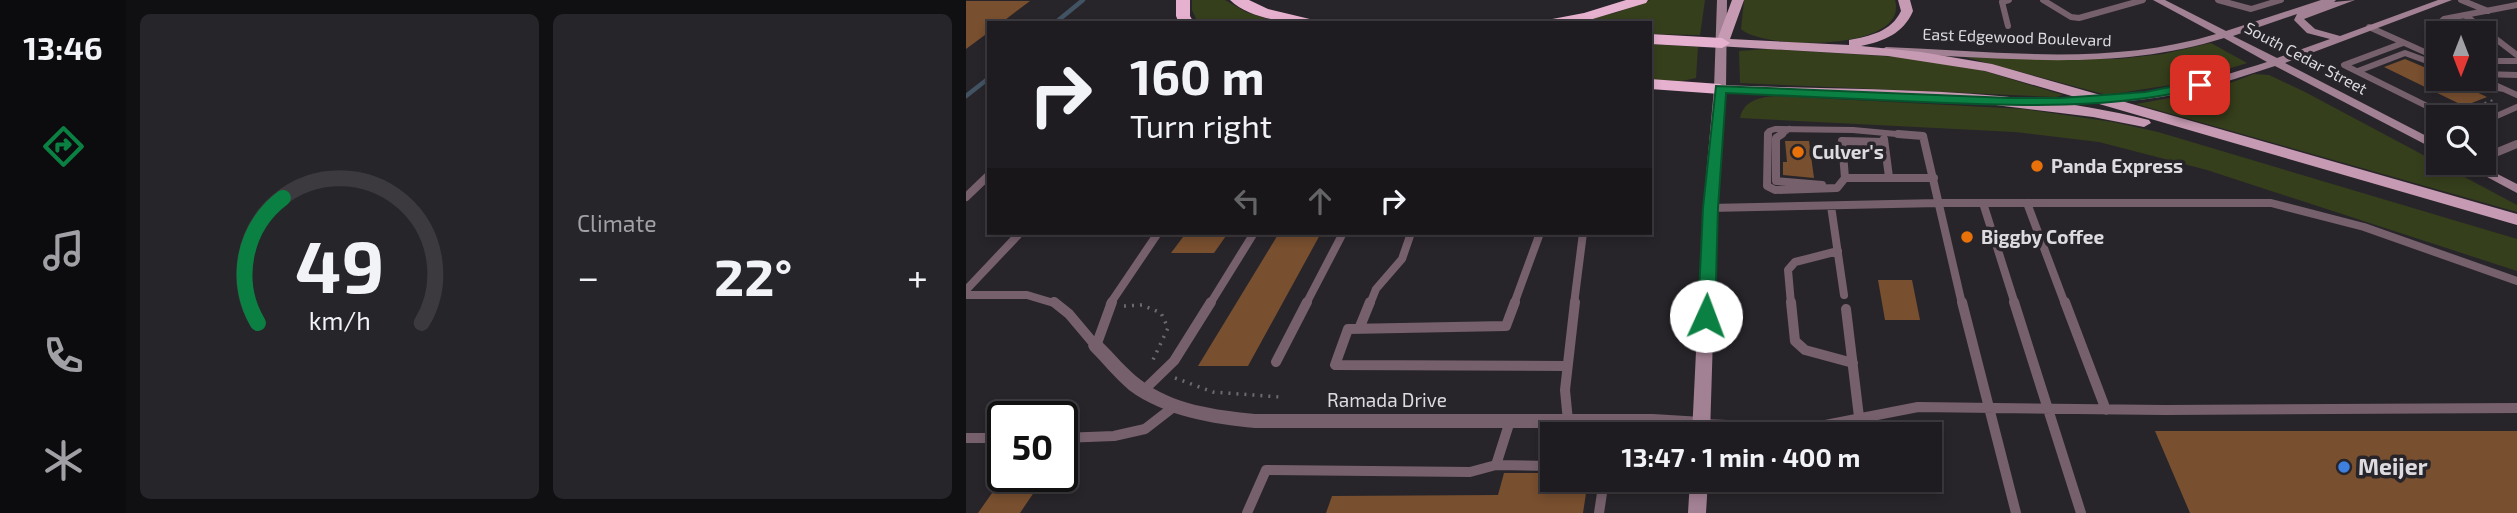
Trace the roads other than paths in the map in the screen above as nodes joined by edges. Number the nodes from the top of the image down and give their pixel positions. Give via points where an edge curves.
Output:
1 (1183, 0) edge
2 (1237, 0) edge
3 (1642, 0) edge
4 (1722, 0) edge
5 (1738, 0) edge
6 (1904, 0) edge
7 (2043, 0) edge
8 (2143, 0) edge
9 (2158, 0) edge
10 (2218, 0) edge
11 (2281, 0) edge
12 (2307, 0) edge
13 (2331, 0) edge
14 (2350, 0) edge
15 (2447, 0) edge
16 (2461, 0) edge
17 (2003, 1) edge
18 (2318, 4) junction
19 (2430, 4) edge
20 (2517, 5) edge
21 (2488, 11) junction
22 (2466, 16) junction
23 (1186, 21) edge
24 (1301, 21) edge
25 (1562, 21) edge
26 (2442, 21) edge
27 (2008, 26) dead end
28 (2370, 27) junction
29 (2222, 34) junction
30 (2339, 38) junction
31 (1652, 39) edge
32 (1722, 43) junction
33 (2403, 43) junction
34 (1824, 48) junction
35 (1861, 49) junction
36 (2426, 53) edge
37 (2517, 55) edge
38 (2426, 61) edge
39 (2496, 61) edge
40 (2517, 61) edge
41 (2274, 62) junction
42 (2358, 71) junction
43 (2517, 75) edge
44 (2496, 76) edge
45 (1652, 84) edge
46 (2496, 84) edge
47 (2496, 88) edge
48 (1720, 89) junction
49 (2504, 89) junction
50 (2514, 93) edge
51 (2106, 101) junction
52 (2009, 102) junction
53 (2426, 105) edge
54 (2517, 107) edge
55 (2496, 116) edge
56 (1883, 133) junction
57 (2426, 141) edge
58 (1884, 142) junction
59 (2517, 144) edge
60 (2496, 153) edge
61 (2492, 175) edge
62 (987, 177) edge
63 (1889, 177) junction
64 (1845, 178) junction
65 (1934, 178) junction
66 (2517, 189) edge
67 (966, 197) edge
68 (1938, 203) junction
69 (1983, 203) junction
70 (2027, 203) junction
71 (1831, 206) junction
72 (1710, 208) junction
73 (2517, 219) edge
74 (2517, 232) edge
75 (1018, 235) edge
76 (1157, 235) edge
77 (1253, 235) edge
78 (1342, 235) edge
79 (1410, 235) edge
80 (1539, 235) edge
81 (1584, 235) edge
82 (1838, 251) junction
83 (2517, 281) edge
84 (966, 290) edge
85 (966, 295) edge
86 (1844, 295) dead end
87 (1846, 310) dead end
88 (1359, 329) junction
89 (1096, 346) junction
90 (1276, 362) dead end
91 (1853, 363) junction
92 (1567, 366) junction
93 (1143, 391) junction
94 (1176, 405) junction
95 (1987, 408) junction
96 (2517, 408) edge
97 (2048, 410) junction
98 (2106, 410) junction
99 (1859, 417) junction
100 (1510, 421) junction
101 (1568, 421) junction
102 (1585, 422) edge
103 (1702, 422) edge
104 (1837, 422) edge
105 (1078, 437) edge
106 (966, 438) edge
107 (987, 438) edge
108 (1496, 465) junction
109 (1540, 466) edge
110 (1602, 492) edge
111 (1698, 492) edge
112 (1247, 513) edge
113 (1599, 513) edge
114 (1697, 513) edge
115 (2017, 513) edge
116 (2081, 513) edge

1 - 23 highway
2 - 24 highway
3 - 25 highway
4 - 32 main road
5 - 32 main road
6 - 34 main road via 1905,17 1889,32
7 - 8 lane via 2079,18
9 - 29 main road, South Cedar Street
10 - 11 lane via 2251,9
12 - 18 lane
13 - 18 main road, East Edgewood Boulevard
14 - 30 main road via 2299,20 2311,31
15 - 19 main road
16 - 21 lane
17 - 27 lane
18 - 29 main road, East Edgewood Boulevard
19 - 28 main road
20 - 21 lane
21 - 22 lane
22 - 26 lane
22 - 37 lane
28 - 30 main road
28 - 33 lane
29 - 35 main road, East Edgewood Boulevard via 2168,50 2105,57
29 - 41 main road, South Cedar Street
30 - 41 main road
31 - 32 highway
32 - 34 main road
32 - 48 main road
33 - 36 lane
33 - 42 lane via 2344,65
34 - 35 main road
35 - 51 main road via 1976,65
38 - 42 lane via 2405,53
39 - 40 lane
41 - 51 main road via 2181,89
41 - 57 main road, South Cedar Street
42 - 53 lane
43 - 44 lane
45 - 48 highway
46 - 49 lane
47 - 49 lane
48 - 52 main road
48 - 72 main road
49 - 50 lane
51 - 52 main road
51 - 73 main road
52 - 74 main road via 2164,128
54 - 55 lane
56 - 58 lane
56 - 64 lane via 1791,128 1776,138 1776,181 1822,184 1831,189 1842,185
56 - 65 lane via 1923,136
58 - 63 lane
58 - 64 lane via 1842,141
59 - 60 lane
61 - 66 main road
62 - 67 lane
63 - 64 lane
63 - 65 lane
65 - 68 lane
68 - 69 lane
68 - 71 lane
68 - 95 lane
69 - 70 lane
69 - 97 lane
70 - 83 lane via 2270,203 2360,225
70 - 98 lane
71 - 72 lane
71 - 82 lane
72 - 103 main road
75 - 84 lane
76 - 89 lane via 1109,306
77 - 93 lane via 1174,361
78 - 90 lane
79 - 88 lane via 1402,259 1376,289
80 - 88 lane via 1506,326
81 - 92 lane
82 - 86 lane
82 - 91 lane via 1795,262 1788,270 1795,341 1805,351
85 - 89 lane via 1051,300
87 - 91 lane
88 - 92 lane via 1348,329 1335,365
89 - 93 street, Ramada Drive
91 - 99 lane
92 - 101 lane
93 - 94 street, Ramada Drive
94 - 100 street, Ramada Drive via 1219,418 1255,421
94 - 105 lane via 1145,429
95 - 97 lane
95 - 99 lane via 1918,407
95 - 115 lane
96 - 98 lane
97 - 98 lane
97 - 116 lane
99 - 104 lane
100 - 101 street, Ramada Drive
100 - 108 lane
101 - 102 street, Ramada Drive
106 - 107 lane
108 - 109 lane
108 - 112 lane via 1470,472 1266,470
110 - 113 lane
111 - 114 main road

